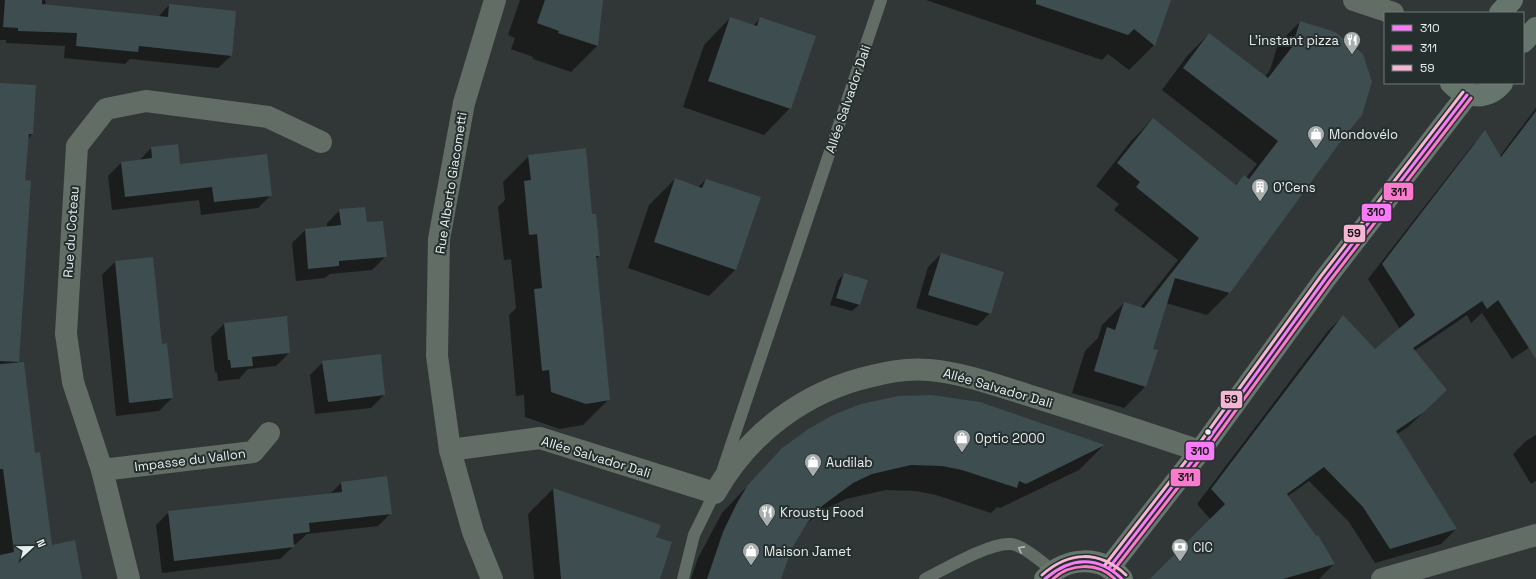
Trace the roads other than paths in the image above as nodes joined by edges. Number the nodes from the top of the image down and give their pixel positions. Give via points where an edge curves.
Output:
1 (496, 0) edge
2 (881, 0) edge
3 (1354, 0) edge
4 (1512, 0) edge
5 (1390, 12) edge
6 (1501, 12) edge
7 (1536, 28) edge
8 (1524, 41) edge
9 (1501, 84) edge
10 (1459, 89) edge
11 (321, 142) dead end
12 (269, 434) dead end
13 (450, 450) junction
14 (1200, 451) junction
15 (102, 470) junction
16 (715, 493) junction
17 (1536, 536) edge
18 (1115, 573) edge
19 (1049, 575) edge
20 (129, 579) edge
21 (492, 579) edge
22 (683, 579) edge
23 (925, 579) edge
24 (1382, 579) edge

1 - 13 street, Rue Alberto Giacometti via 464,103 439,239 436,356
2 - 16 lane, Allée Salvador Dali
3 - 5 street
4 - 6 main road
7 - 8 main road
9 - 10 main road via 1486,94 1474,96
10 - 14 main road
11 - 15 street, Rue du Coteau via 268,117 146,102 106,109 76,146 66,334 73,382
12 - 15 street, Impasse du Vallon via 253,452
13 - 16 street, Allée Salvador Dali via 540,438
13 - 21 street, Rue Alberto Giacometti via 473,532
14 - 16 street, Allée Salvador Dali via 963,376 929,370 886,372 843,384 801,403 776,420 755,441
14 - 18 main road
15 - 20 street, Rue du Coteau
16 - 22 lane, Allée Salvador Dali via 694,535
17 - 24 street
18 - 19 main road via 1090,561 1071,562
19 -> 23 lane via 1034,556 1012,544 977,553

